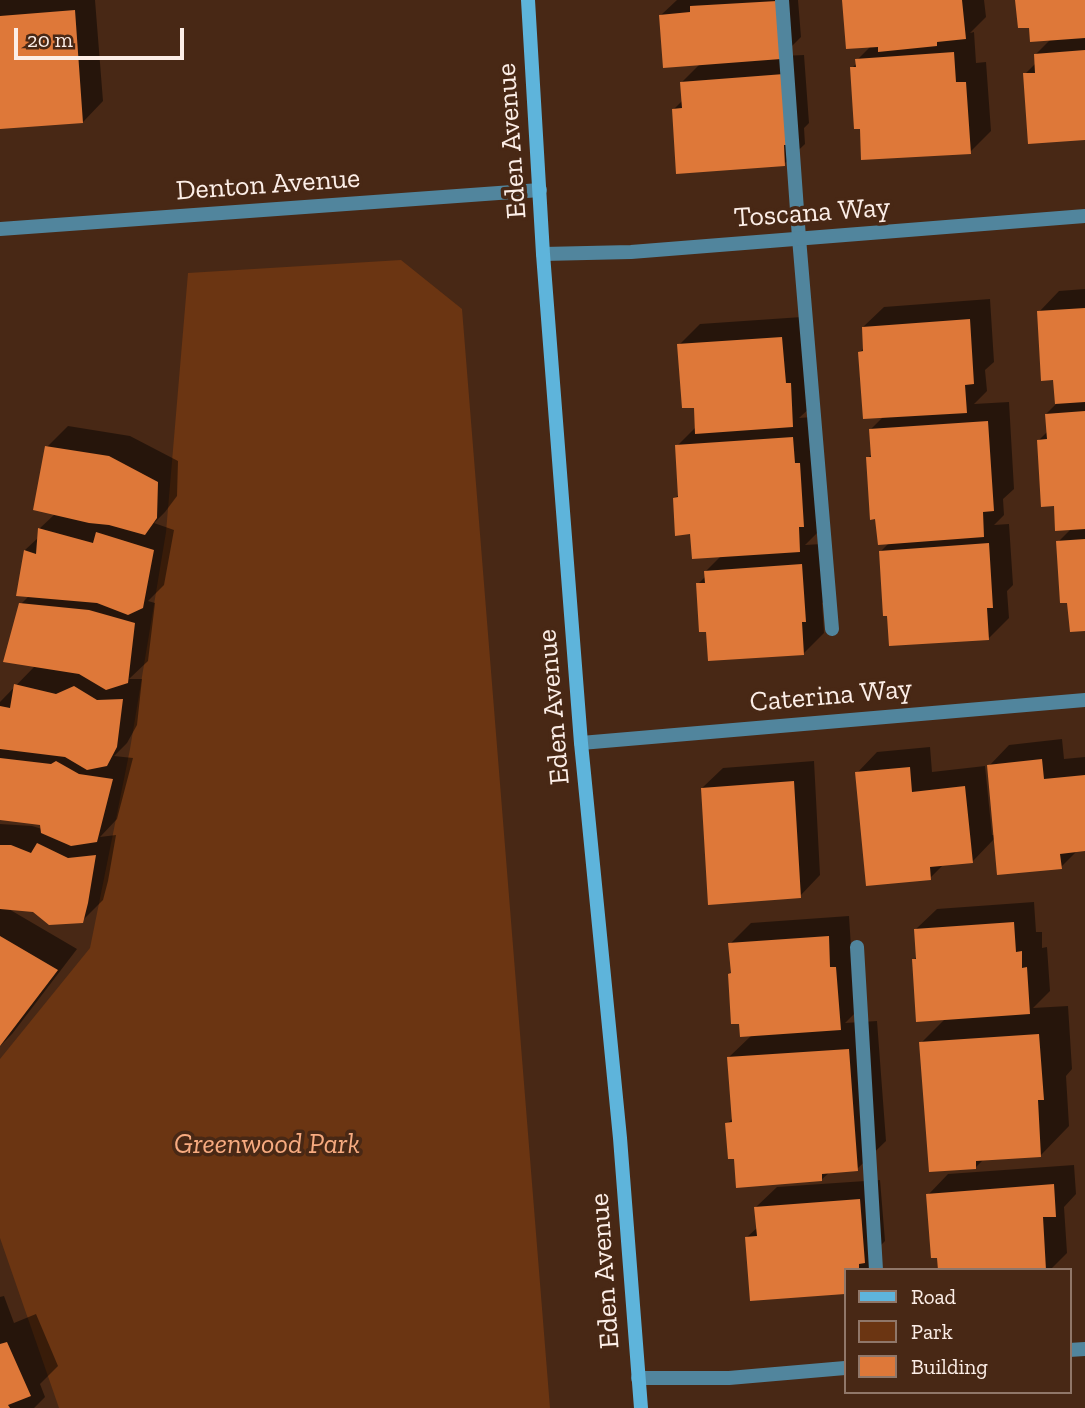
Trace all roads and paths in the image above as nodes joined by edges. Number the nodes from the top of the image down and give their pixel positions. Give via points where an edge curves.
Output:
1 (528, 0) edge
2 (782, 0) edge
3 (540, 190) junction
4 (1085, 216) edge
5 (0, 229) edge
6 (799, 238) junction
7 (543, 254) junction
8 (832, 629) dead end
9 (1085, 700) edge
10 (581, 743) junction
11 (856, 947) dead end
12 (876, 1268) edge
13 (844, 1368) edge
14 (638, 1378) junction
15 (641, 1408) edge

1 - 3 street, Eden Avenue
2 - 6 street
3 - 5 street, Denton Avenue
3 - 7 street, Eden Avenue
4 - 6 street, Toscana Way
6 - 7 street, Toscana Way
6 - 8 street
7 - 10 street, Eden Avenue
9 - 10 street, Caterina Way
10 - 14 street, Eden Avenue
11 - 12 street
13 - 14 street via 729,1378
14 - 15 street, Eden Avenue

